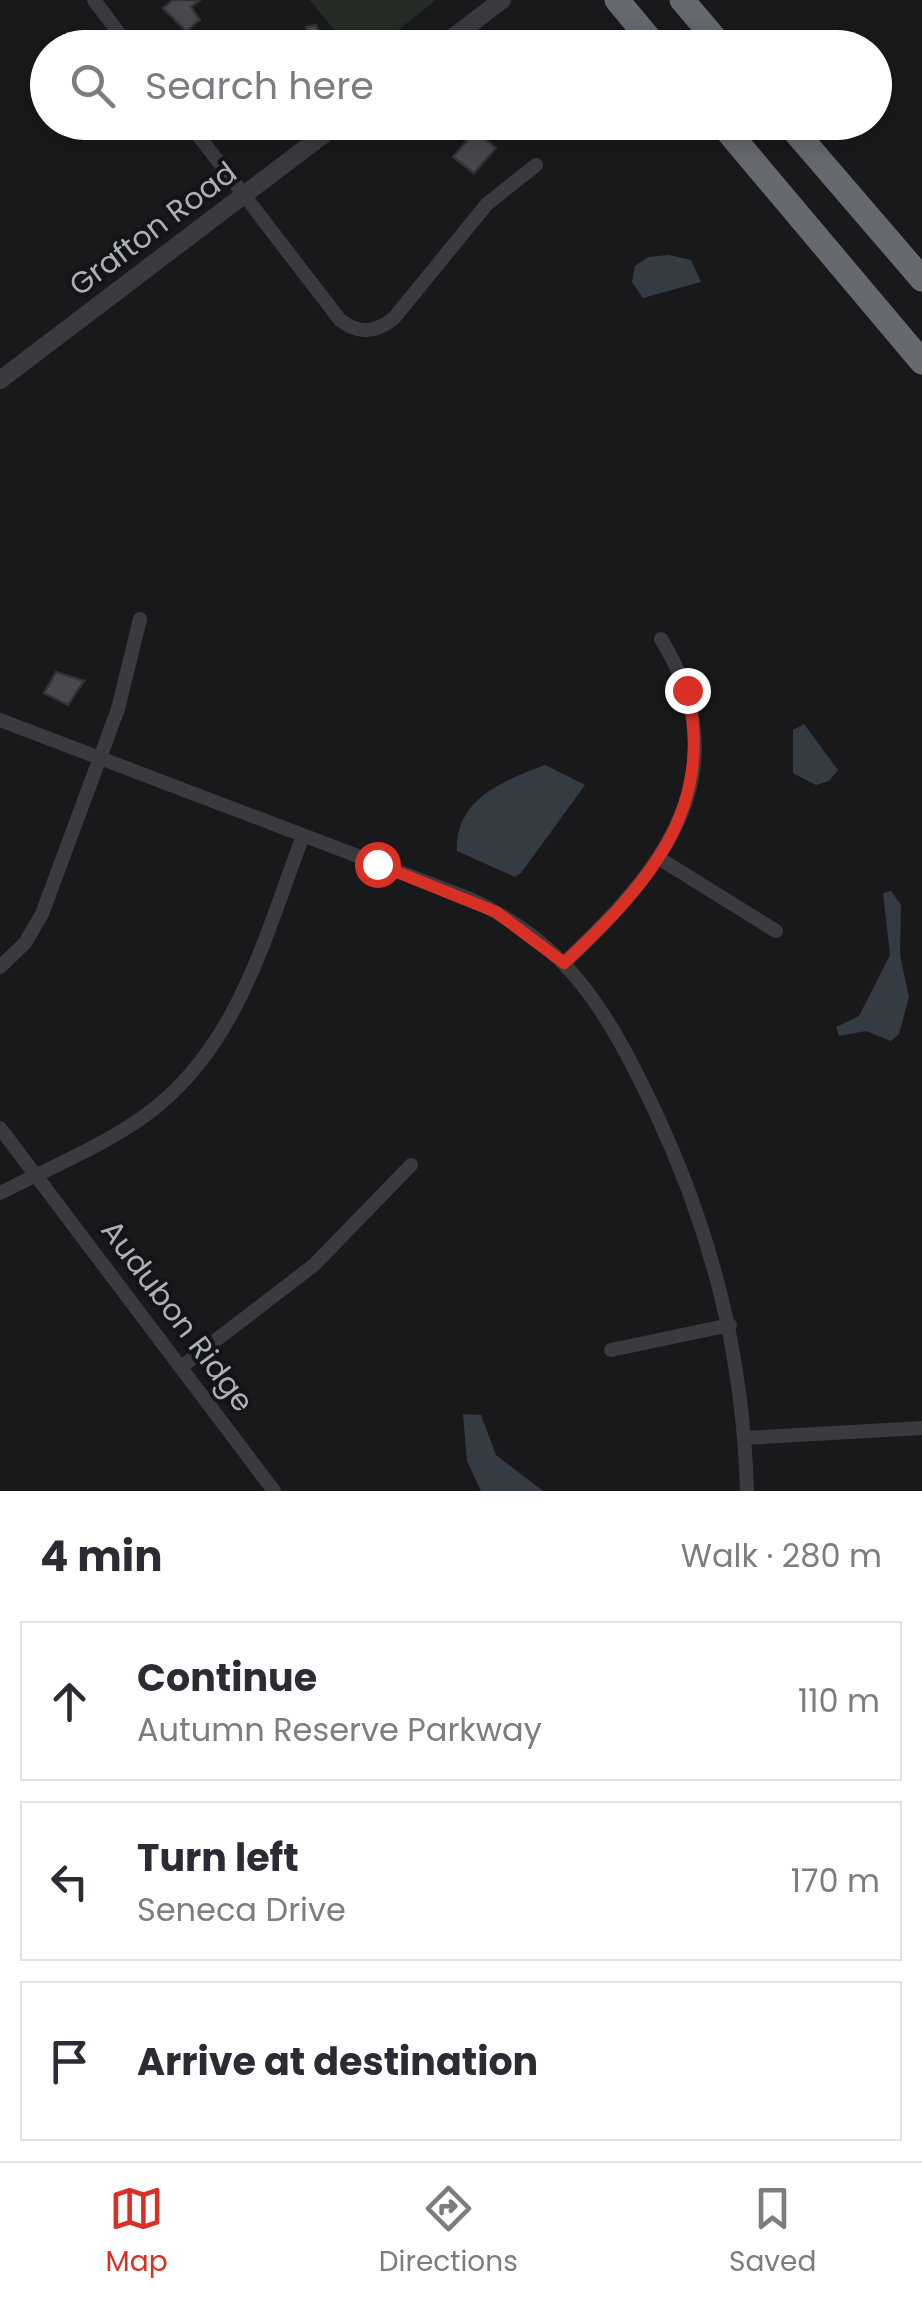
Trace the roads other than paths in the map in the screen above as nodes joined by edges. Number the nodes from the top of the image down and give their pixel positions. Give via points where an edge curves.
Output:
1 (94, 0) edge
2 (502, 0) edge
3 (617, 0) edge
4 (682, 0) edge
5 (116, 30) edge
6 (463, 30) edge
7 (642, 30) edge
8 (708, 30) edge
9 (202, 140) edge
10 (317, 140) edge
11 (735, 140) edge
12 (802, 140) edge
13 (536, 165) dead end
14 (244, 196) junction
15 (922, 279) edge
16 (922, 362) edge
17 (2, 373) edge
18 (140, 619) dead end
19 (660, 640) dead end
20 (0, 720) edge
21 (100, 760) junction
22 (303, 836) junction
23 (660, 859) junction
24 (776, 932) dead end
25 (564, 963) junction
26 (0, 967) edge
27 (0, 1128) edge
28 (411, 1164) dead end
29 (36, 1175) junction
30 (0, 1192) edge
31 (730, 1326) junction
32 (612, 1350) dead end
33 (180, 1367) junction
34 (922, 1428) edge
35 (745, 1438) junction
36 (274, 1491) edge
37 (747, 1491) edge

1 - 5 street
2 - 6 street
3 - 7 highway
4 - 8 highway
9 - 14 street
10 - 14 street, Grafton Road
11 - 16 highway
12 - 15 highway
13 - 14 street via 486,204 394,318 372,331 340,320
14 - 17 street, Grafton Road
18 - 21 street
19 - 23 street via 685,680 694,747 688,792
20 - 21 street
21 - 22 street
21 - 26 street via 38,924
22 - 25 street via 484,905
22 - 29 street via 236,1009 206,1057 141,1118
23 - 24 street
23 - 25 street via 630,900
25 - 31 street via 610,1018 669,1141 702,1222
27 - 29 street, Audubon Ridge
28 - 33 street via 314,1265
29 - 30 street
29 - 33 street, Audubon Ridge
31 - 32 street
31 - 35 street
33 - 36 street, Audubon Ridge
34 - 35 street
35 - 37 street

